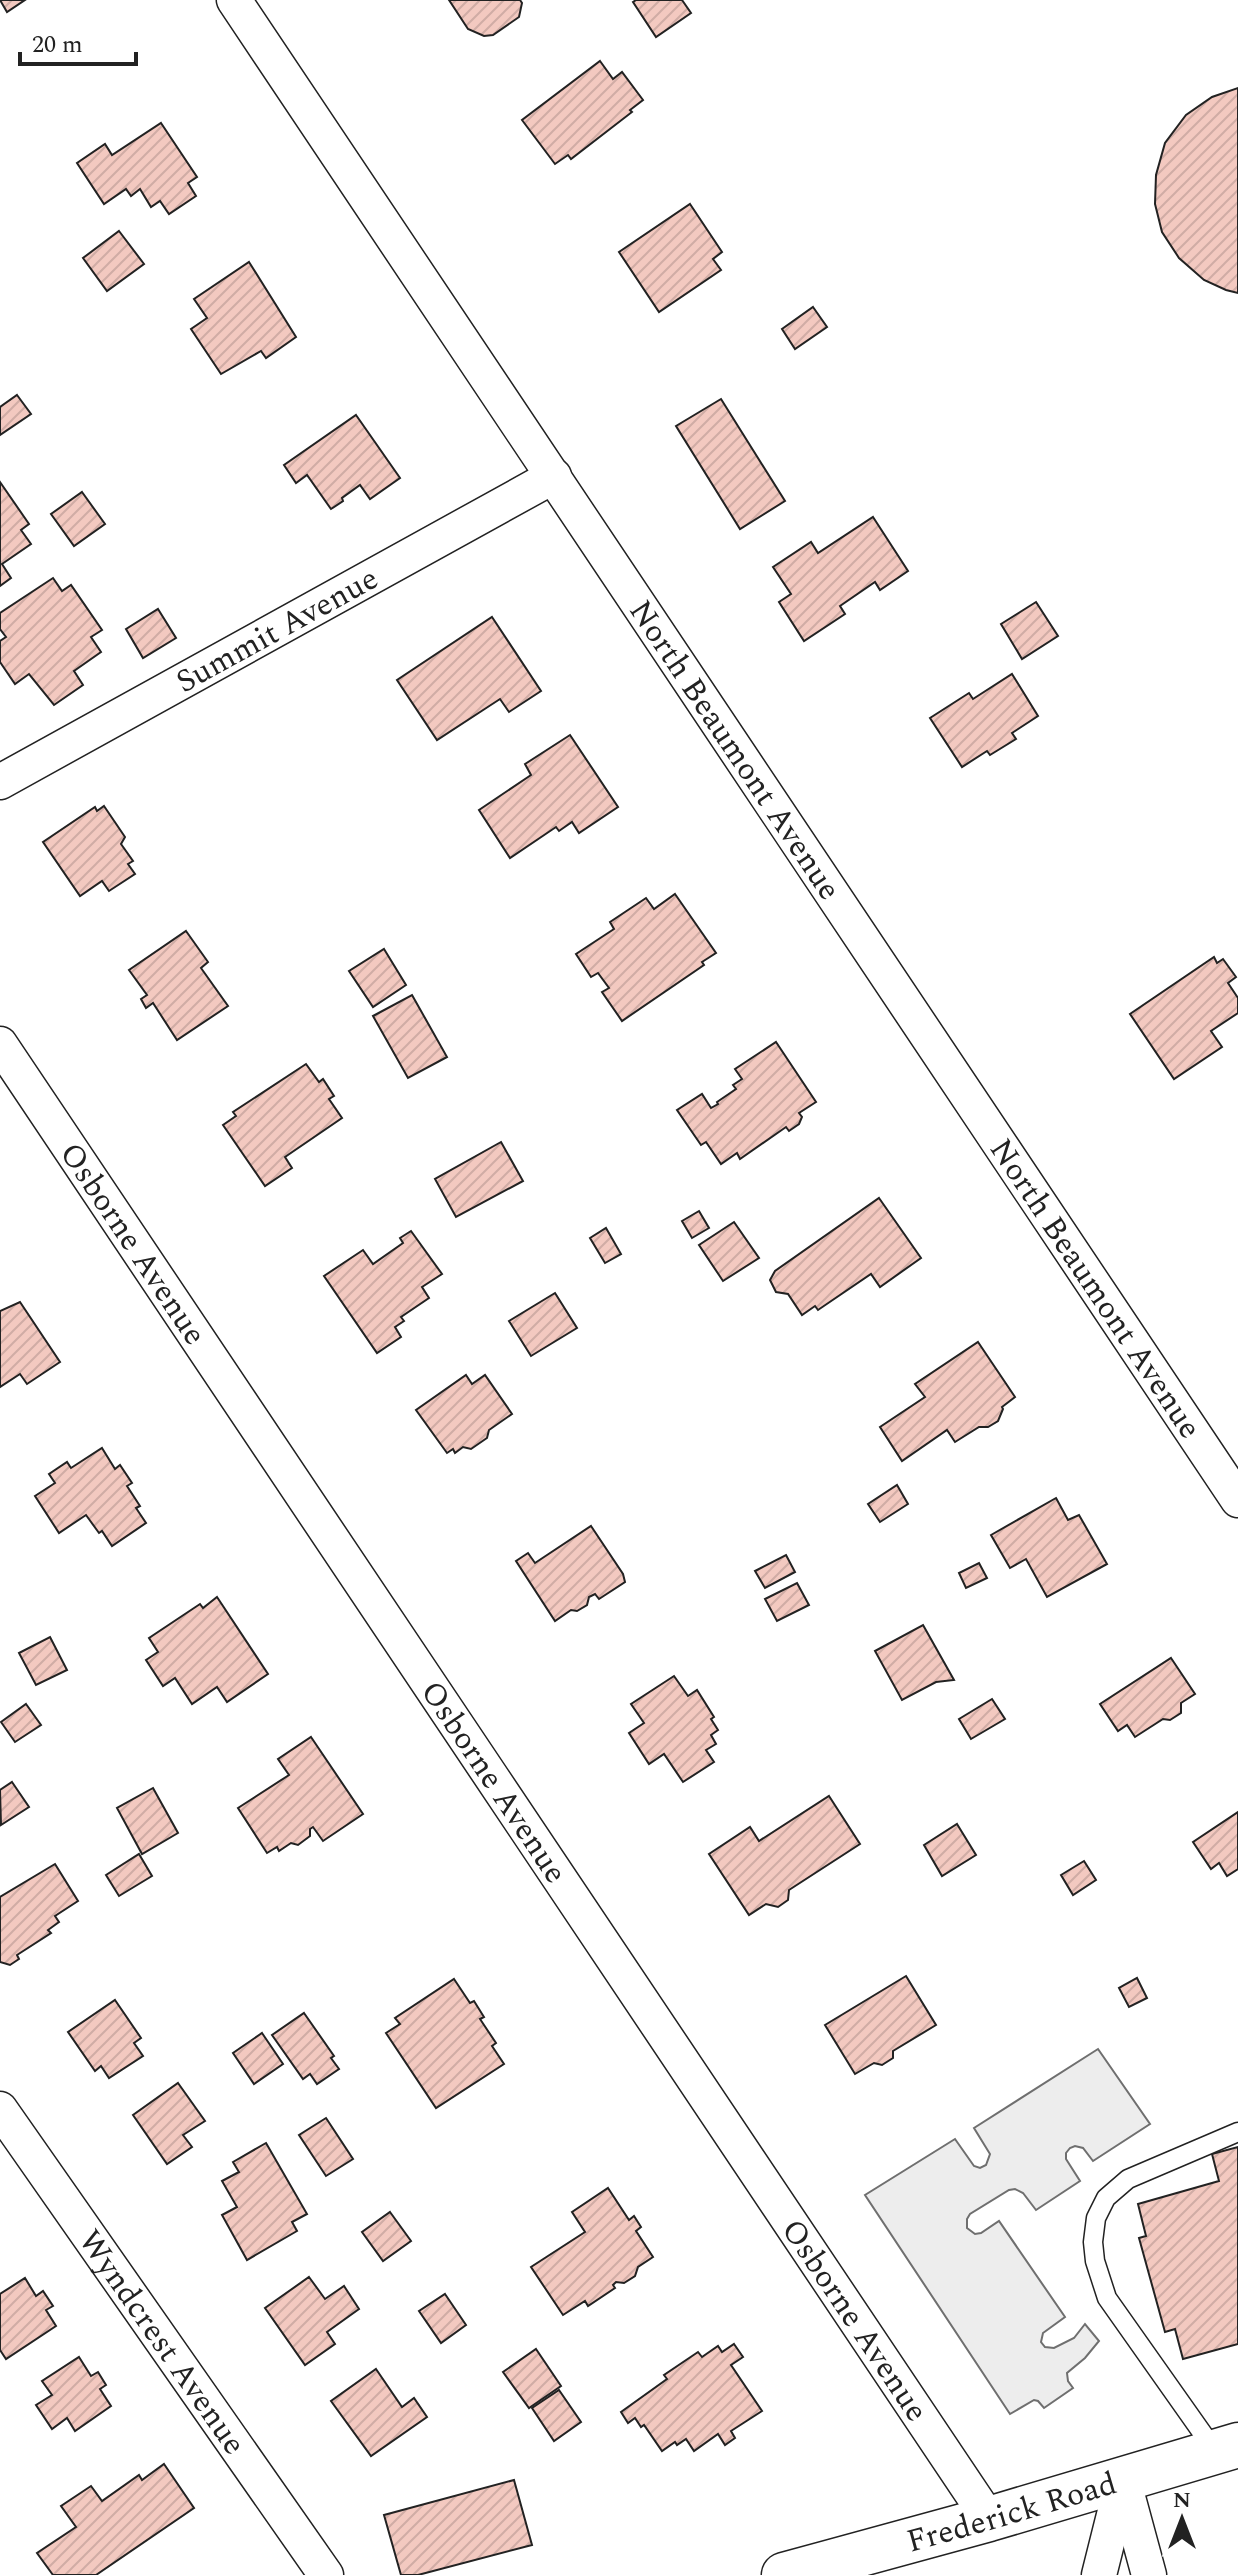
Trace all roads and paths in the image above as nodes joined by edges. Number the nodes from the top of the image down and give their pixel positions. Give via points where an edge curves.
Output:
1 (234, 0) edge
2 (554, 476) junction
3 (1, 781) edge
4 (0, 1044) edge
5 (1238, 1500) edge
6 (0, 2109) edge
7 (1238, 2132) edge
8 (1227, 2448) edge
9 (1123, 2479) junction
10 (989, 2519) junction
11 (326, 2575) edge
12 (784, 2575) edge
13 (1099, 2575) edge
14 (1149, 2575) edge

1 - 2 street, North Beaumont Avenue
2 - 3 street, Summit Avenue
2 - 5 street, North Beaumont Avenue
4 - 10 street, Osborne Avenue
6 - 11 street, Wyndcrest Avenue
7 - 8 lane via 1128,2179 1106,2198 1093,2242 1107,2298
8 - 9 main road, Frederick Road
9 - 10 main road, Frederick Road
9 - 13 street
9 - 14 street
10 - 12 main road, Frederick Road

